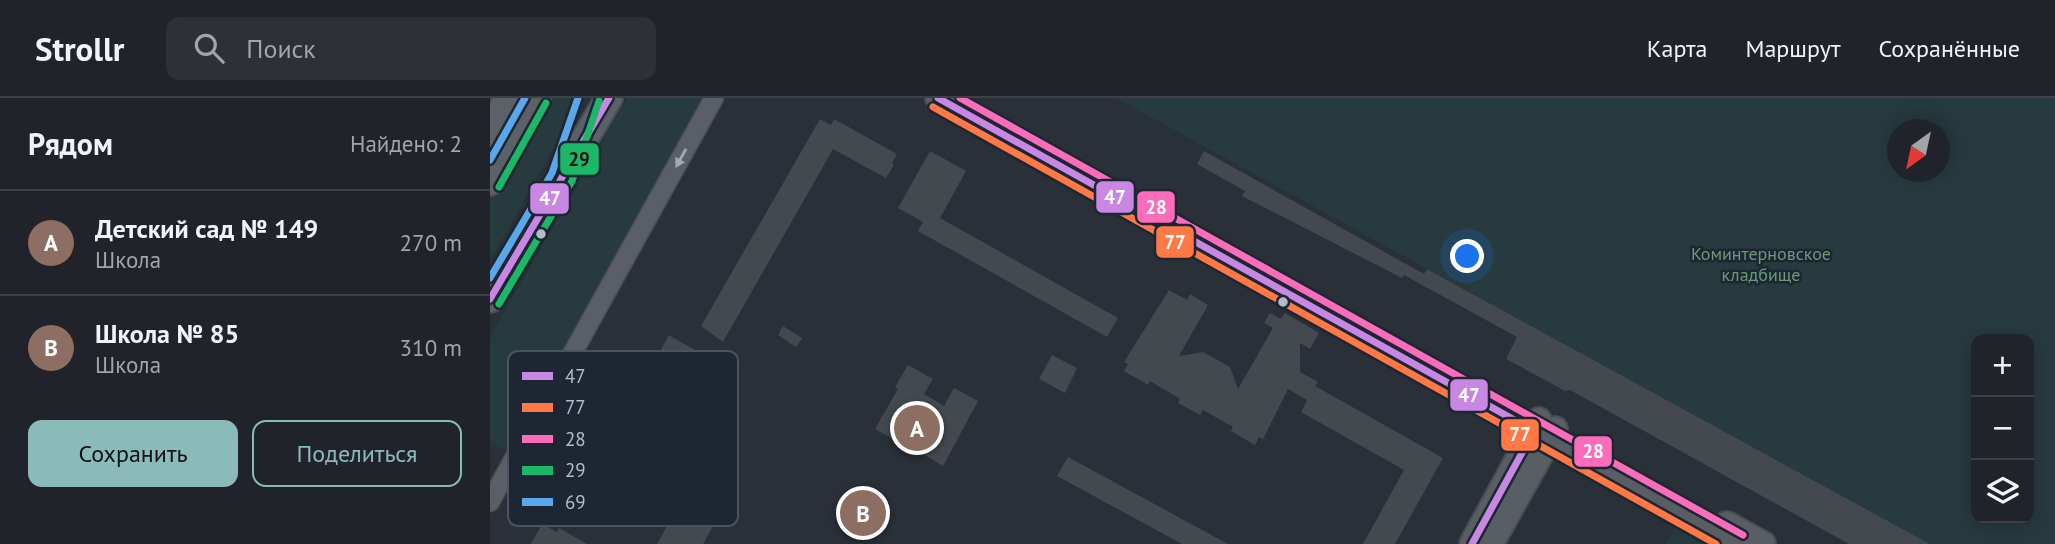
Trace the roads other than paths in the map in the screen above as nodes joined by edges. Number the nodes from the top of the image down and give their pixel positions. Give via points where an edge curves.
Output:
1 (507, 98) edge
2 (537, 98) edge
3 (589, 98) edge
4 (609, 98) edge
5 (713, 98) edge
6 (938, 98) edge
7 (967, 98) edge
8 (490, 134) edge
9 (562, 177) junction
10 (490, 182) edge
11 (490, 299) edge
12 (574, 351) edge
13 (1544, 430) junction
14 (508, 470) edge
15 (490, 502) edge
16 (1472, 544) edge
17 (1491, 544) edge
18 (1738, 544) edge
19 (1763, 544) edge

1 - 8 main road
2 - 10 main road
3 - 9 main road
4 - 9 main road
5 -> 12 street
6 - 13 main road
7 - 13 main road
9 - 11 main road
13 - 16 main road
13 - 17 main road
13 - 18 main road
13 - 19 main road
14 -> 15 street

